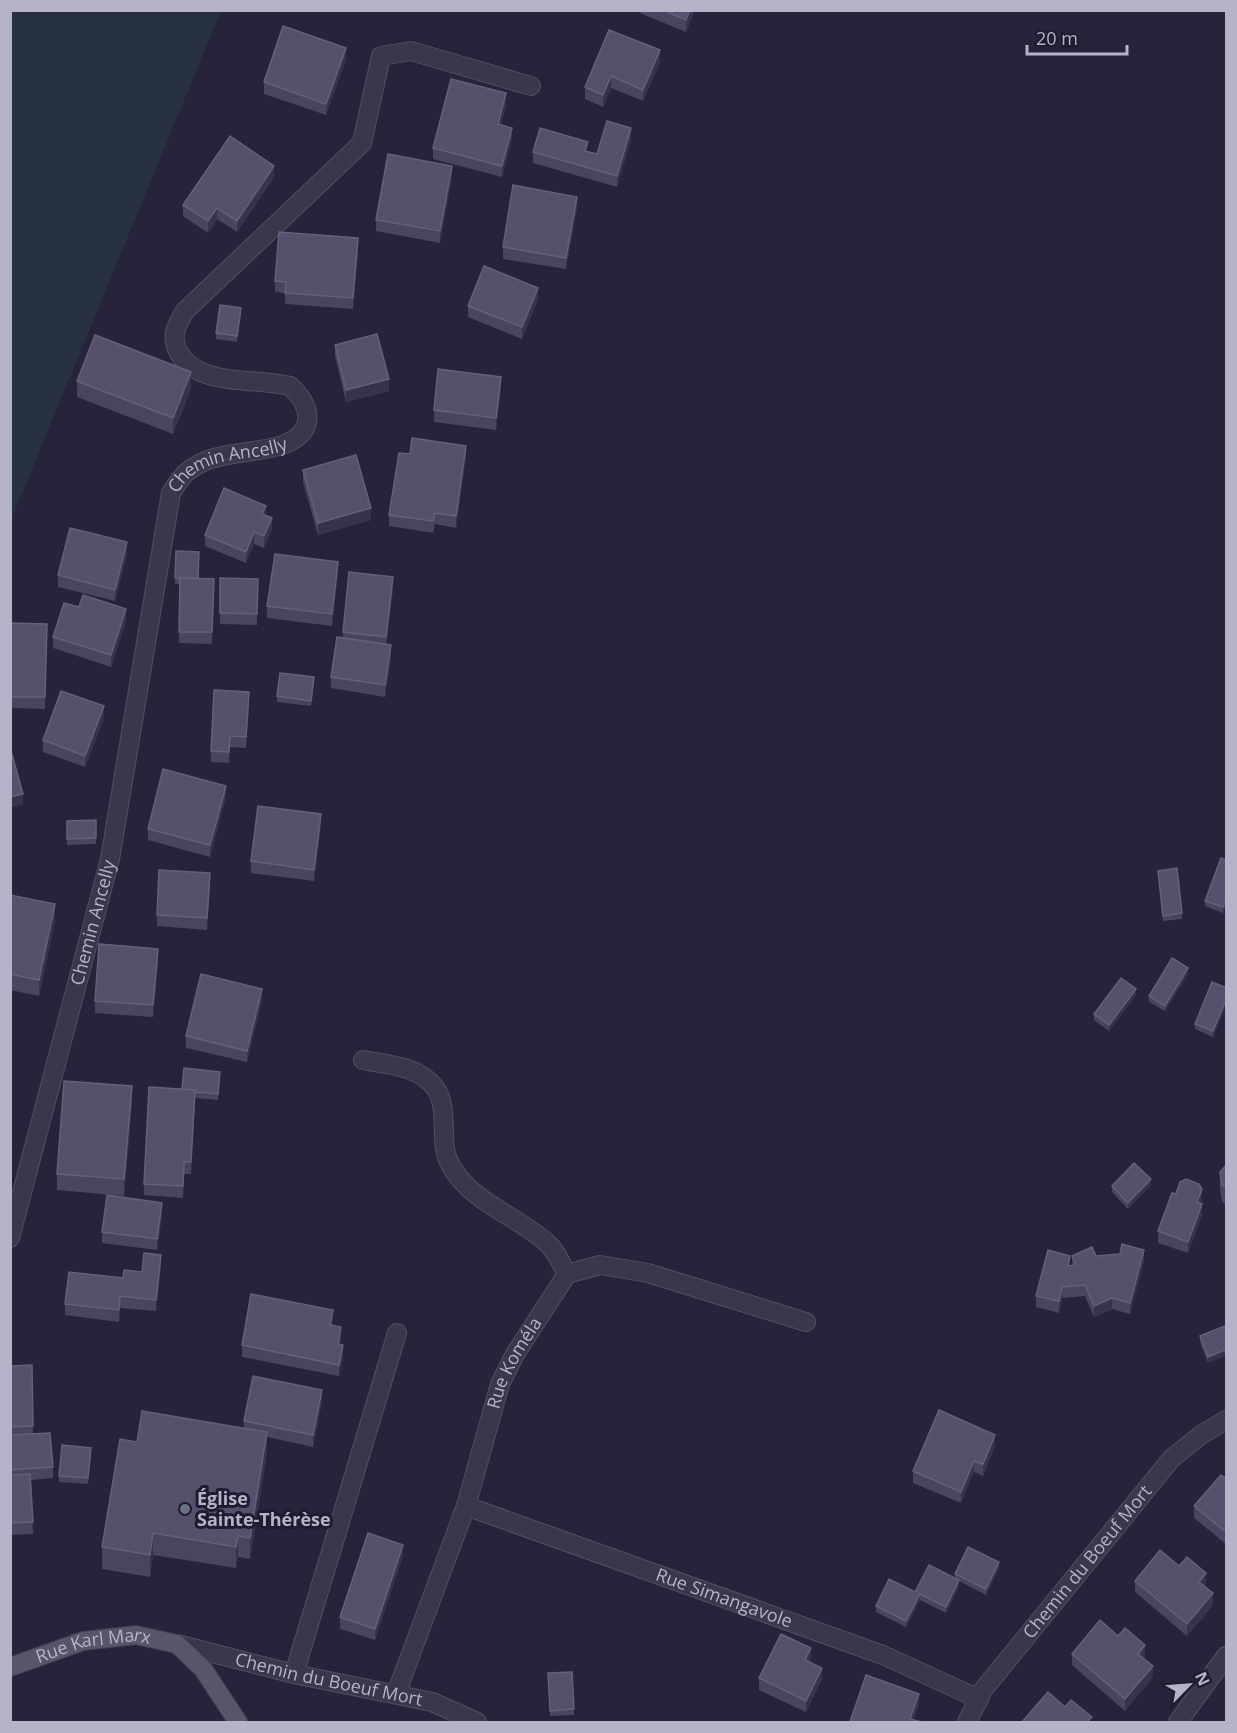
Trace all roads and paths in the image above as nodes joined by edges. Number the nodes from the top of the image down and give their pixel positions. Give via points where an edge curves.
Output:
1 (531, 86) dead end
2 (363, 1060) dead end
3 (10, 1238) edge
4 (567, 1274) junction
5 (806, 1322) dead end
6 (397, 1334) dead end
7 (1227, 1420) edge
8 (466, 1506) junction
9 (177, 1644) junction
10 (1227, 1656) edge
11 (10, 1666) edge
12 (294, 1674) junction
13 (396, 1694) junction
14 (979, 1699) junction
15 (238, 1722) edge
16 (477, 1722) edge
17 (967, 1722) edge
18 (1178, 1722) edge

1 - 3 street, Chemin Ancelly via 411,51 381,56 362,143 185,311 174,328 175,346 186,364 215,377 290,386 308,407 308,422 286,444 208,460 183,473 171,493 110,860
2 - 4 street via 411,1068 433,1084 443,1104 450,1165 473,1194 549,1244
4 - 5 street via 600,1265 648,1273
4 - 8 street, Rue Koméla via 500,1384
6 - 12 street
7 - 14 street, Chemin du Boeuf Mort via 1201,1434 1172,1458
8 - 13 street, Rue Koméla
8 - 14 street, Rue Simangavole via 883,1655
9 - 11 main road, Rue Karl Marx via 136,1635 83,1641
9 - 12 street, Chemin du Boeuf Mort
9 - 15 main road via 203,1669
10 - 18 street
12 - 13 street, Chemin du Boeuf Mort
13 - 16 street, Chemin du Boeuf Mort via 432,1701
14 - 17 street, Chemin du Boeuf Mort

